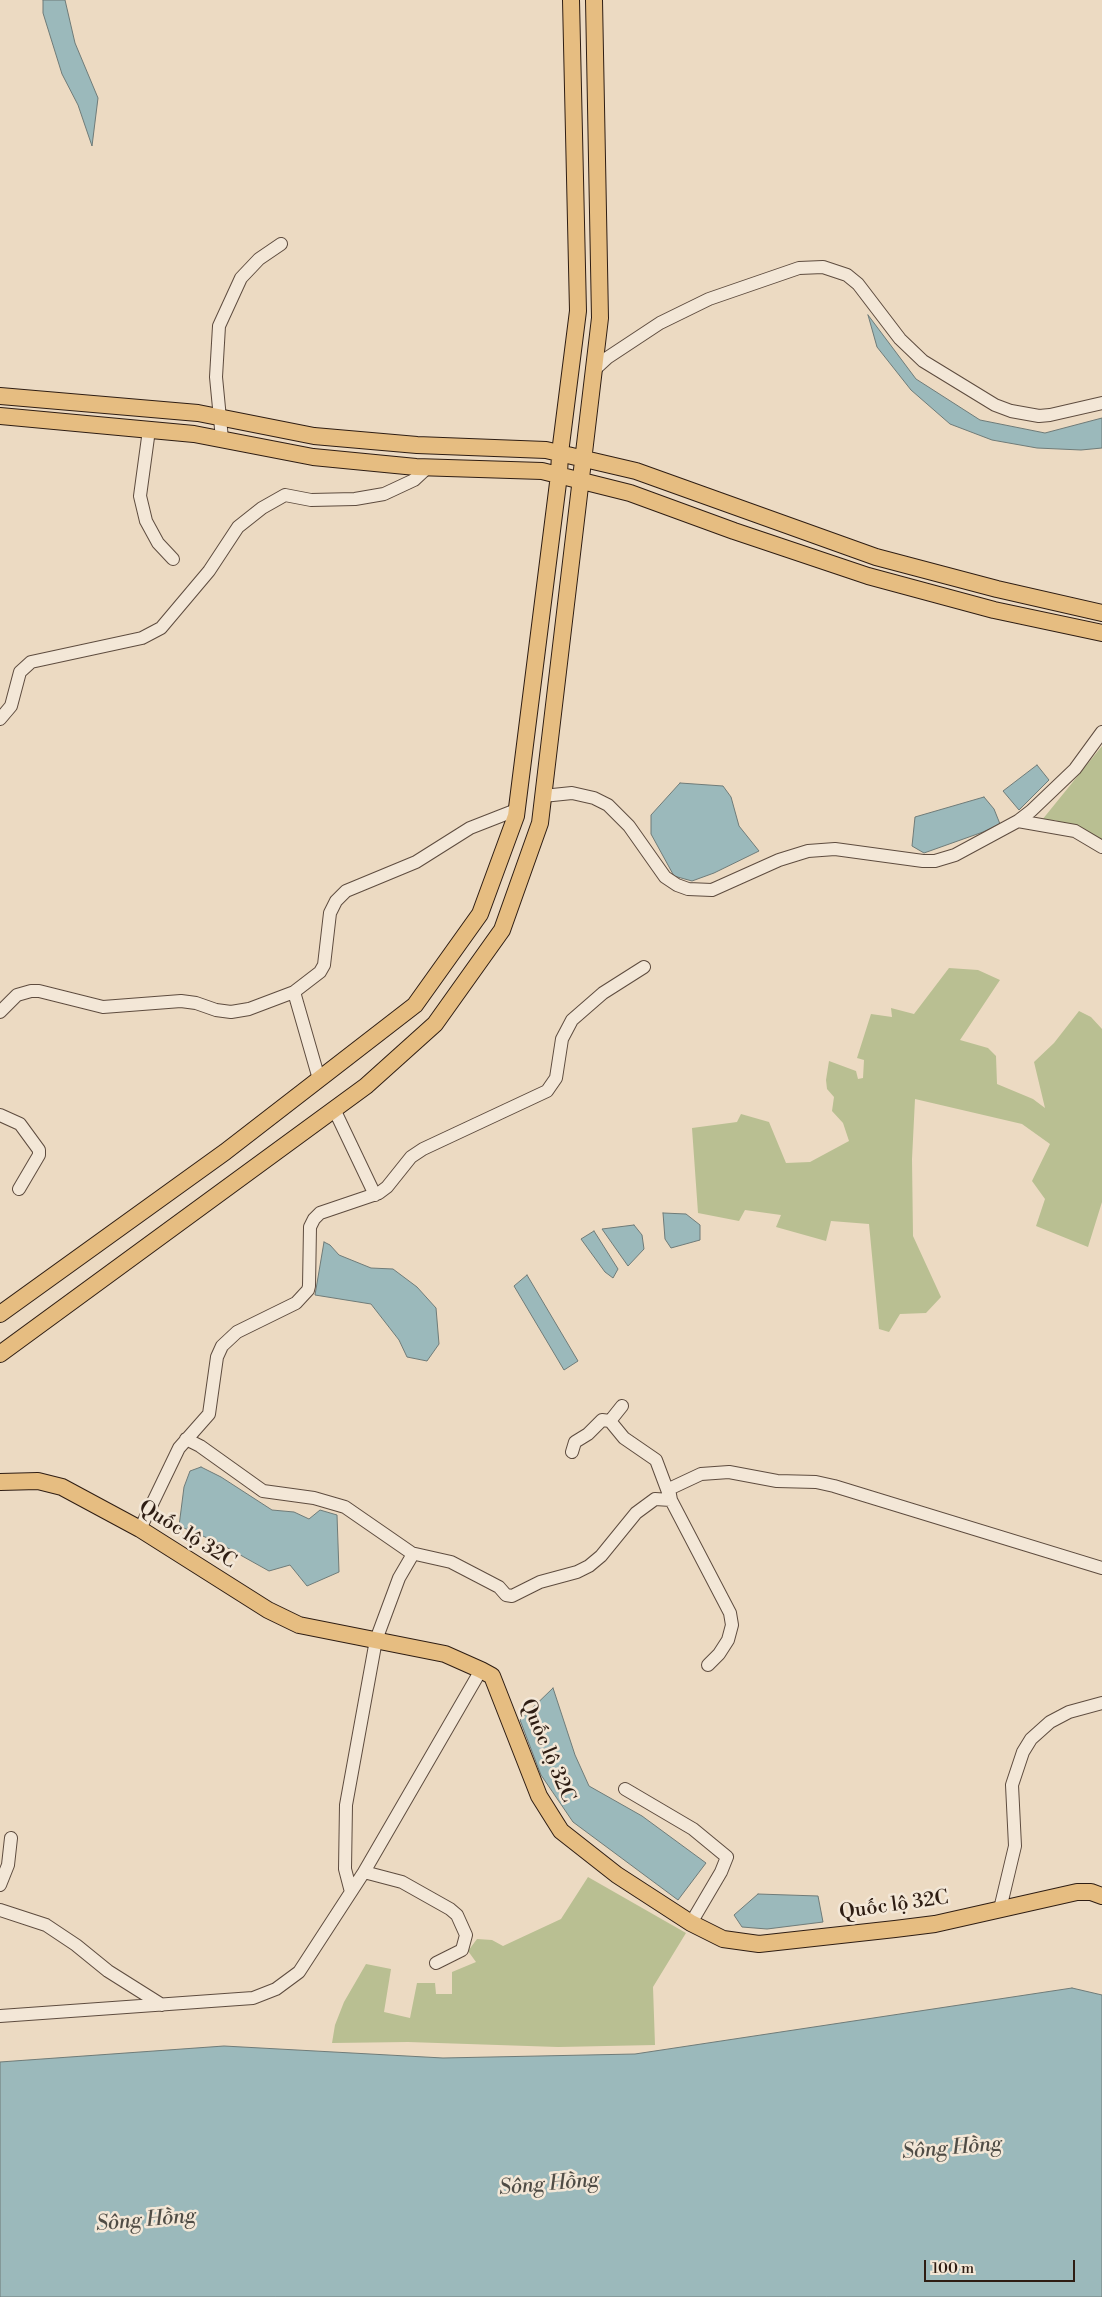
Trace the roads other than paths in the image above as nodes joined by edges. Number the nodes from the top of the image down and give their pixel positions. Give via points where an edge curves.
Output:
1 (570, 0) edge
2 (594, 0) edge
3 (282, 244) dead end
4 (594, 370) junction
5 (0, 396) edge
6 (1102, 403) edge
7 (0, 416) edge
8 (219, 418) junction
9 (149, 430) junction
10 (222, 439) junction
11 (560, 453) junction
12 (584, 458) junction
13 (428, 467) junction
14 (559, 475) junction
15 (581, 481) junction
16 (173, 559) dead end
17 (1102, 613) edge
18 (1102, 633) edge
19 (0, 719) edge
20 (1102, 732) edge
21 (543, 796) junction
22 (516, 810) junction
23 (1018, 821) junction
24 (1102, 847) edge
25 (644, 966) dead end
26 (294, 992) junction
27 (0, 1012) edge
28 (319, 1079) junction
29 (334, 1109) junction
30 (0, 1115) edge
31 (19, 1189) dead end
32 (375, 1195) junction
33 (0, 1314) edge
34 (0, 1354) edge
35 (622, 1406) dead end
36 (610, 1421) junction
37 (186, 1439) junction
38 (572, 1452) dead end
39 (0, 1482) edge
40 (671, 1500) junction
41 (140, 1529) junction
42 (413, 1554) junction
43 (1102, 1568) edge
44 (376, 1640) junction
45 (708, 1664) dead end
46 (481, 1670) junction
47 (1102, 1703) edge
48 (625, 1789) dead end
49 (11, 1838) dead end
50 (364, 1872) junction
51 (0, 1885) edge
52 (351, 1892) junction
53 (1102, 1896) edge
54 (1000, 1909) junction
55 (0, 1910) edge
56 (691, 1923) junction
57 (436, 1963) dead end
58 (162, 2005) junction
59 (0, 2016) edge

1 - 11 main road via 578,311
2 - 4 main road via 600,318
3 - 8 street via 258,259 241,278 219,326 216,377
4 - 6 street via 660,323 709,299 813,266 847,275 858,284 900,339 923,361 995,405 1039,416
4 - 12 main road
5 - 8 main road via 198,413
7 - 9 main road
8 - 10 street
8 - 11 main road via 314,436 417,446
9 - 10 main road
9 - 16 street via 140,496 146,521 158,543
10 - 13 main road via 313,457
11 - 12 main road
11 - 14 main road
12 - 15 main road
12 - 17 main road via 636,471 876,557 996,590
13 - 14 main road via 542,471
13 - 19 street via 414,480 384,494 354,499 310,500 285,495 262,508 238,527 209,571 161,628 142,638 31,662 20,672 11,706
14 - 15 main road
14 - 22 main road
15 - 18 main road via 630,492 868,576 994,610
15 - 21 main road
20 - 23 street via 1075,769
21 - 23 street via 572,793 608,805 629,826 665,877 677,885 699,891 722,888 779,860 814,850 835,849 923,861 945,859
21 - 29 main road via 540,823 502,930 436,1024 366,1086
22 - 26 street via 470,828 416,862 346,891 330,913 324,965 320,972
22 - 28 main road via 480,914 415,1005
23 - 24 street via 1075,831
25 - 32 street via 603,993 572,1020 562,1039 556,1078 547,1091 423,1149
26 - 27 street via 232,1012 181,1001 103,1006 31,990 12,999
26 - 28 street
28 - 33 main road via 225,1152
29 - 32 street
29 - 34 main road
30 - 31 street via 20,1124 39,1150
32 - 37 street via 320,1213 314,1219 310,1227 308,1290 296,1303 237,1332 226,1341 217,1357 209,1414
35 - 36 street
36 - 38 street via 602,1420 575,1442
36 - 40 street via 624,1438 656,1460
37 - 41 street via 176,1453
37 - 42 street via 263,1491 314,1498 345,1507
39 - 41 main road, Quốc lộ 32C via 53,1484
40 - 42 street via 655,1498 636,1513 589,1566 540,1582 512,1596 450,1562 411,1552
40 - 43 street via 669,1489 701,1474 729,1472 778,1481 816,1482
40 - 45 street via 730,1613 732,1625 728,1640
41 - 44 main road, Quốc lộ 32C via 284,1619 312,1628
42 - 44 street via 399,1578
44 - 46 main road, Quốc lộ 32C via 445,1654
44 - 52 street via 346,1805 345,1869
46 - 50 street
46 - 56 main road, Quốc lộ 32C via 492,1676 539,1796 561,1831 617,1875
47 - 54 street via 1069,1712 1050,1722 1031,1739 1023,1752 1012,1785 1015,1846
48 - 56 street via 693,1829 727,1856
49 - 51 street via 8,1865
50 - 52 street
50 - 57 street via 402,1882 457,1915 466,1935 462,1950
52 - 58 street via 299,1972 276,1989 253,1998
53 - 54 main road, Quốc lộ 32C via 1077,1892
54 - 56 main road, Quốc lộ 32C via 935,1924 758,1944 723,1939
55 - 58 street via 46,1925 76,1944 108,1971
58 - 59 street

